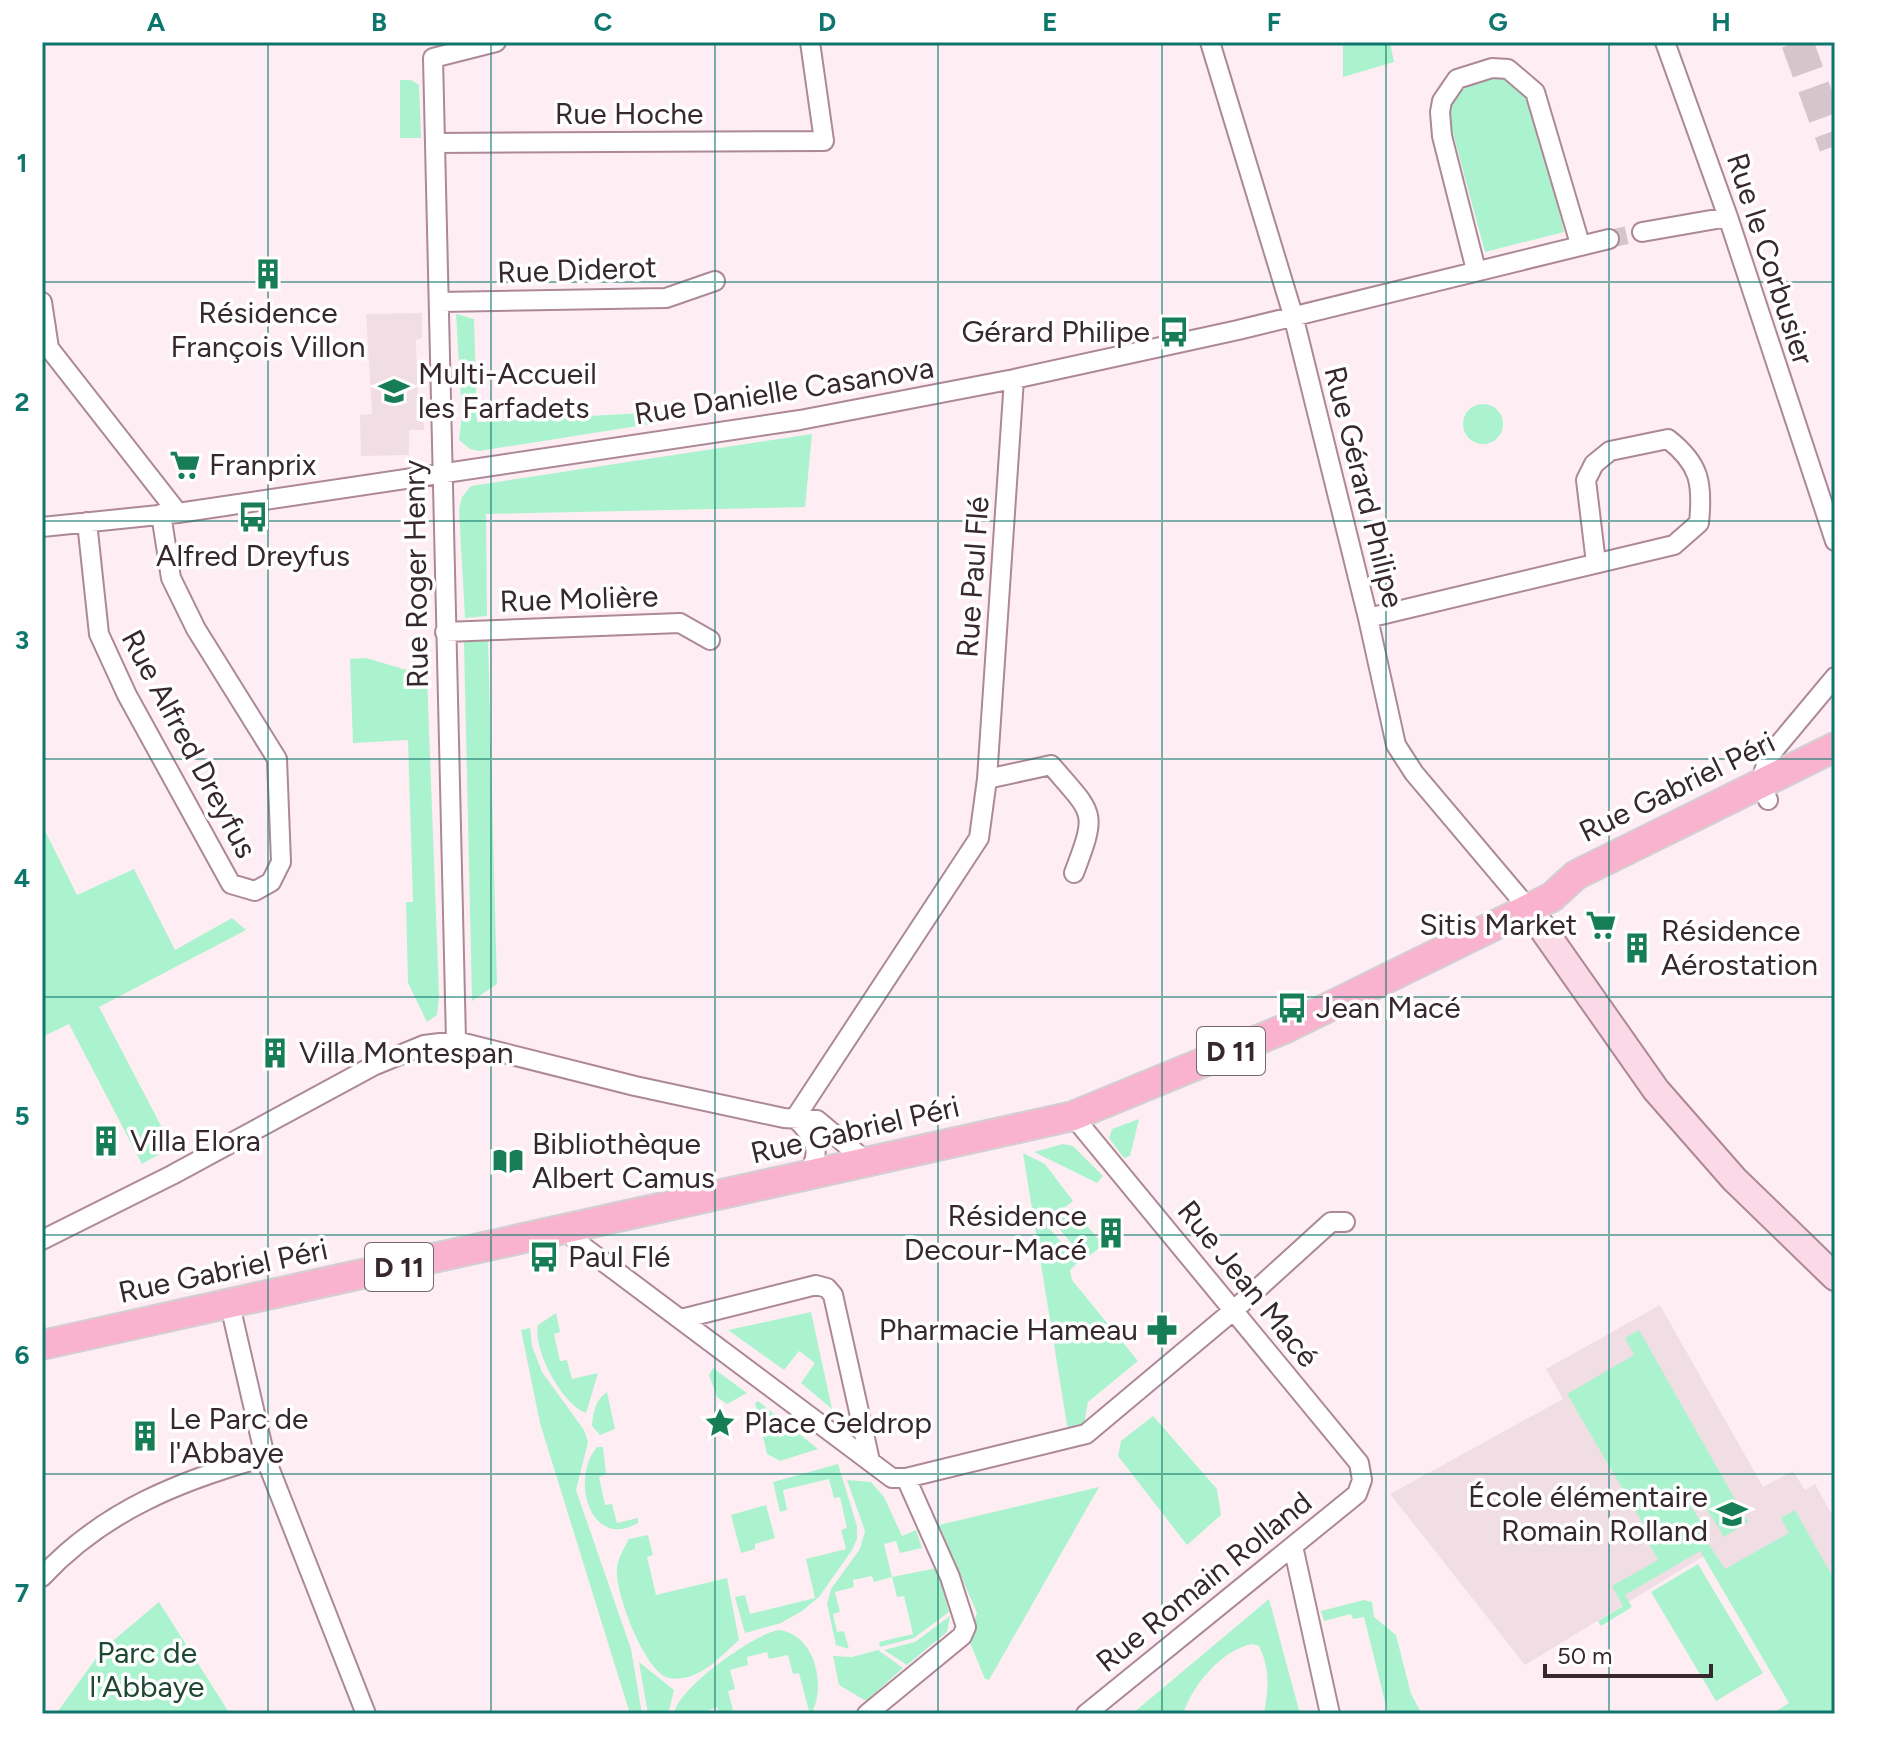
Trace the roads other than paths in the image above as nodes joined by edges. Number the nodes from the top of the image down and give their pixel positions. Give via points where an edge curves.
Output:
1 (496, 42) edge
2 (810, 42) edge
3 (1210, 42) edge
4 (1665, 42) edge
5 (435, 143) junction
6 (1728, 217) junction
7 (1642, 232) tunnel mouth
8 (1609, 239) tunnel mouth
9 (1580, 244) junction
10 (1476, 270) junction
11 (715, 281) dead end
12 (42, 302) edge
13 (439, 302) junction
14 (1293, 315) junction
15 (1014, 379) junction
16 (443, 473) junction
17 (169, 514) junction
18 (87, 522) junction
19 (42, 527) edge
20 (1835, 541) edge
21 (1596, 563) junction
22 (1368, 618) junction
23 (445, 632) junction
24 (710, 640) dead end
25 (1835, 677) edge
26 (1835, 747) edge
27 (1835, 768) edge
28 (987, 779) junction
29 (1764, 792) junction
30 (1074, 873) dead end
31 (1528, 908) junction
32 (456, 1041) junction
33 (1073, 1116) junction
34 (795, 1118) junction
35 (867, 1162) junction
36 (804, 1177) junction
37 (1345, 1222) dead end
38 (568, 1230) junction
39 (42, 1240) edge
40 (1835, 1277) edge
41 (230, 1305) junction
42 (1234, 1310) junction
43 (681, 1319) junction
44 (42, 1345) edge
45 (265, 1457) junction
46 (870, 1461) junction
47 (906, 1478) junction
48 (1357, 1494) joint
49 (1293, 1546) junction
50 (42, 1577) edge
51 (366, 1714) edge
52 (867, 1714) edge
53 (1086, 1714) edge
54 (1330, 1714) edge

1 - 5 street, Rue Roger Henry via 433,58
2 - 5 street, Rue Hoche via 824,141
3 - 14 street, Rue Gérard Philipe
4 - 6 street, Rue le Corbusier
5 - 13 street, Rue Roger Henry
6 - 7 street
6 - 20 street, Rue le Corbusier
8 - 9 street, Rue Danielle Casanova
9 - 10 street, Rue Danielle Casanova
9 - 10 street via 1535,92 1508,69 1492,68 1457,79 1440,112
10 - 14 street, Rue Danielle Casanova
11 - 13 street, Rue Diderot via 666,298
12 - 17 street via 49,348
13 - 16 street, Rue Roger Henry
14 - 15 street, Rue Danielle Casanova
14 - 22 street, Rue Gérard Philipe
15 - 16 street, Rue Danielle Casanova via 800,420
15 - 28 street, Rue Paul Flé
16 - 17 street, Rue Danielle Casanova
16 - 23 street, Rue Roger Henry
17 - 18 street, Rue Danielle Casanova
17 - 18 street, Rue Alfred Dreyfus via 171,578 196,629 277,759 281,862 271,882 255,891 231,884 99,634
18 - 19 street, Rue Danielle Casanova
21 - 21 street via 1674,545 1699,523 1702,491 1690,456 1668,439 1610,451 1594,464 1586,480
21 - 22 street
22 - 31 street, Rue Gérard Philipe via 1396,745
23 - 24 street, Rue Molière via 680,623
23 - 32 street, Rue Roger Henry
25 - 29 street via 1769,756
26 - 29 main road, Rue Gabriel Péri / D 11
27 - 29 main road, Rue Gabriel Péri / D 11
28 - 30 street via 1051,765 1085,804 1091,828
28 - 34 street, Rue Paul Flé via 979,838
29 - 31 main road, Rue Gabriel Péri / D 11 via 1576,875 1555,895
31 - 33 main road, Rue Gabriel Péri / D 11 via 1284,1029
31 - 40 street via 1656,1090 1734,1179
32 - 34 street via 635,1086
32 - 39 street via 424,1045 373,1066
33 - 35 main road, Rue Gabriel Péri / D 11
33 - 42 street, Rue Jean Macé
34 - 35 street via 817,1120
34 - 36 street via 815,1143 815,1166
35 - 36 main road, Rue Gabriel Péri / D 11
36 - 38 main road, Rue Gabriel Péri / D 11
37 - 42 street via 1331,1222
38 - 41 main road, Rue Gabriel Péri / D 11
38 - 43 street
41 - 44 main road, Rue Gabriel Péri / D 11
41 - 45 street
42 - 47 street via 1086,1434
42 - 48 street, Rue Jean Macé via 1359,1463 1362,1480
43 - 46 street
43 - 46 street via 816,1285 827,1288 833,1295
45 - 50 street via 195,1476 153,1495 78,1542
45 - 51 street
46 - 47 street via 892,1478
47 - 52 street via 966,1627 962,1636
48 - 49 street, Rue Romain Rolland
49 - 53 street, Rue Romain Rolland
49 - 54 street

